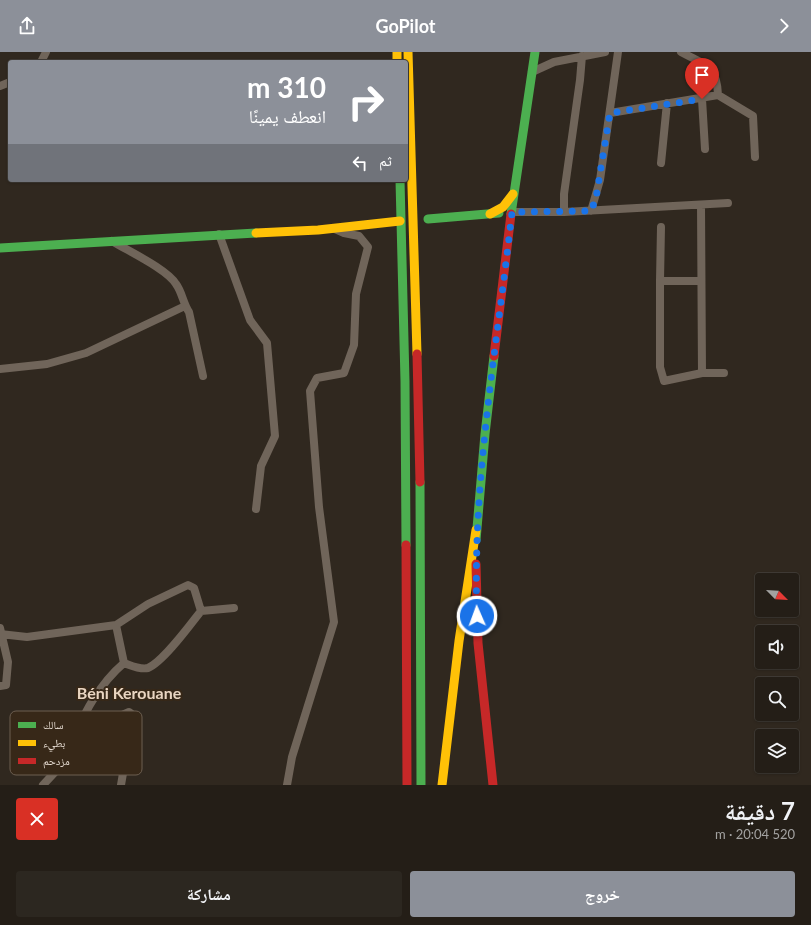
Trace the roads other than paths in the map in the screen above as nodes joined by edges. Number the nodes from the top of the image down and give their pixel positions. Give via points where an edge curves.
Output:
1 (408, 52) edge
2 (535, 52) edge
3 (605, 52) edge
4 (618, 52) edge
5 (681, 52) edge
6 (582, 56) junction
7 (693, 56) edge
8 (532, 72) junction
9 (718, 95) junction
10 (702, 99) junction
11 (667, 104) junction
12 (610, 113) junction
13 (705, 149) dead end
14 (755, 157) dead end
15 (661, 163) dead end
16 (400, 182) edge
17 (514, 190) junction
18 (728, 203) dead end
19 (701, 204) junction
20 (591, 211) junction
21 (512, 212) junction
22 (564, 212) junction
23 (490, 214) junction
24 (428, 219) dead end
25 (400, 221) dead end
26 (661, 227) dead end
27 (335, 228) junction
28 (218, 234) junction
29 (509, 236) junction
30 (111, 240) junction
31 (0, 248) edge
32 (660, 281) junction
33 (701, 281) junction
34 (185, 306) junction
35 (0, 369) edge
36 (702, 373) junction
37 (724, 373) dead end
38 (203, 376) dead end
39 (256, 509) dead end
40 (476, 530) junction
41 (234, 608) dead end
42 (201, 612) junction
43 (116, 625) junction
44 (1, 632) edge
45 (124, 663) junction
46 (0, 686) edge
47 (88, 711) edge
48 (52, 775) edge
49 (43, 785) edge
50 (287, 785) edge
51 (407, 785) edge
52 (421, 785) edge
53 (442, 785) edge
54 (493, 785) edge

1 - 52 main road via 420,458
2 - 8 main road
3 - 6 street
4 - 12 street
5 - 7 street
6 - 8 street via 554,62
6 - 22 street via 564,194
7 - 9 street via 712,69 717,78
8 - 17 main road
9 - 10 street
9 - 14 street via 753,116
10 - 11 street
10 - 13 street
11 - 12 street
11 - 15 street
12 - 20 street via 598,186
16 - 51 main road via 405,388
17 - 21 main road
17 - 23 main road via 503,207
18 - 19 street
19 - 20 street
19 - 33 street
20 - 22 street
21 - 22 street
21 - 23 main road
21 - 29 main road
23 - 24 main road
23 - 29 main road via 505,223
25 - 27 main road
26 - 32 street
27 - 28 main road
27 - 50 street via 359,236 368,247 356,294 354,345 344,373 317,378 310,391 319,507 334,622 292,757
28 - 30 main road
28 - 39 street via 250,320 267,343 275,436 261,466
29 - 40 main road
30 - 31 main road
30 - 34 street via 168,275 177,284
32 - 33 street
32 - 36 street via 660,367 664,381
33 - 36 street
34 - 35 street via 86,353 47,364
34 - 38 street via 189,312
36 - 37 street
40 - 53 main road via 459,641
40 - 54 main road via 478,643
41 - 42 street
42 - 43 street via 194,588 188,585 148,604
42 - 45 street via 160,660 147,668
43 - 44 street via 26,637
43 - 45 street
44 - 46 street via 8,662 6,685
45 - 47 street via 114,671
48 - 49 street

